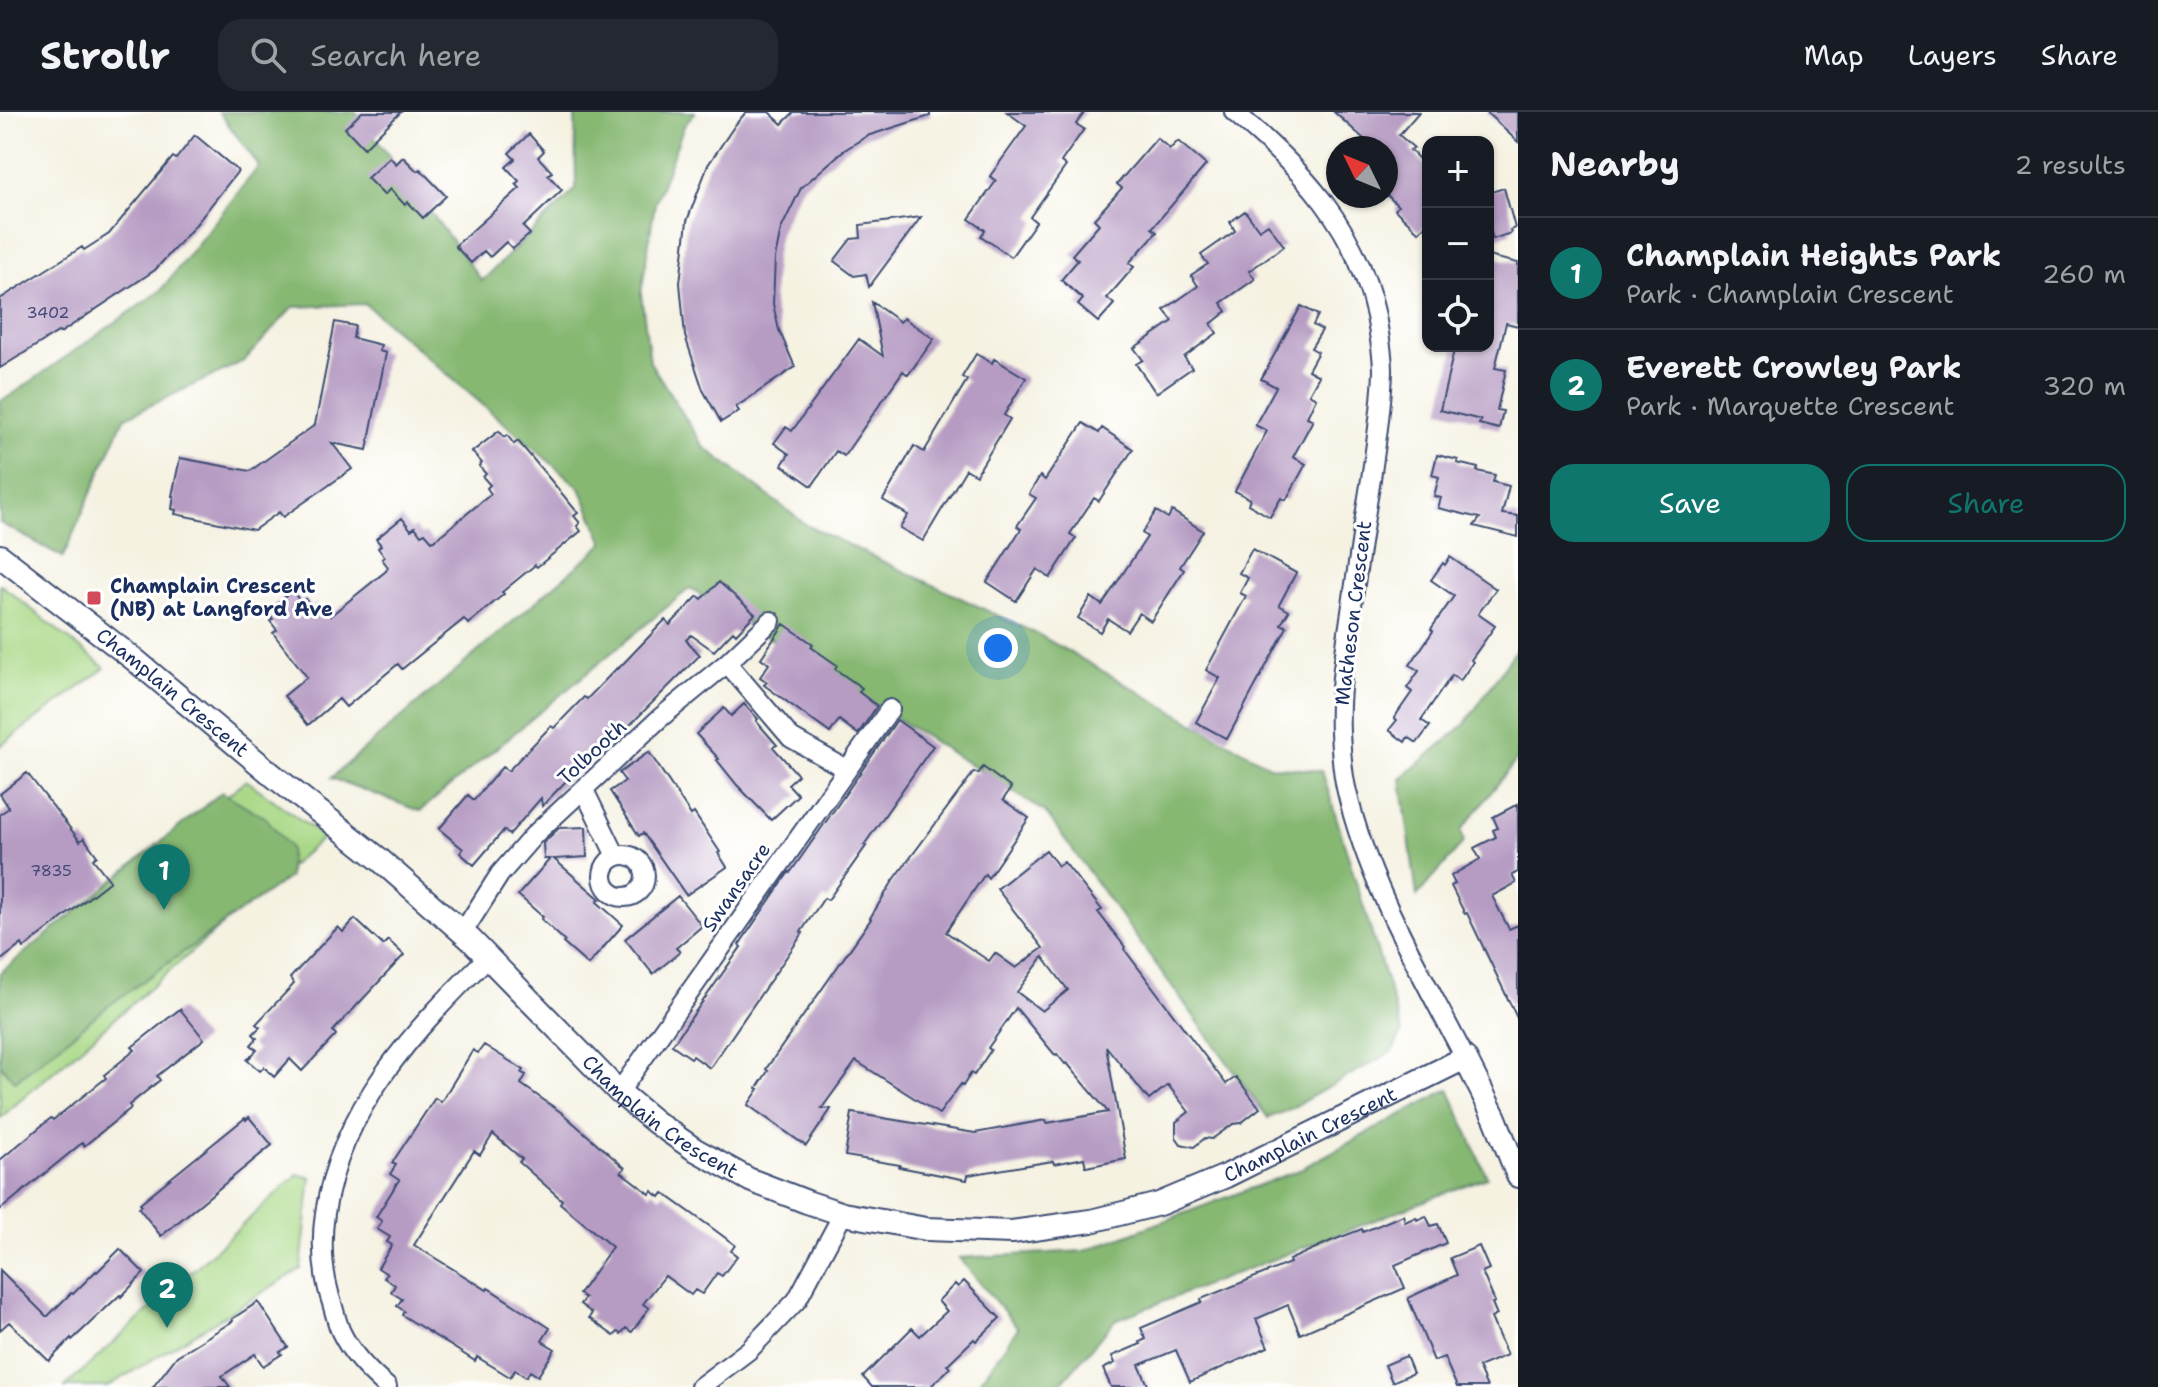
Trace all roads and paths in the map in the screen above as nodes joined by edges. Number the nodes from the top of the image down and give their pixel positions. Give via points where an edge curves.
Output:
1 (1234, 112) edge
2 (0, 556) edge
3 (771, 621) dead end
4 (727, 663) junction
5 (890, 709) dead end
6 (846, 769) junction
7 (584, 790) junction
8 (616, 856) dead end
9 (463, 932) junction
10 (488, 957) junction
11 (1465, 1058) junction
12 (619, 1092) junction
13 (1518, 1176) edge
14 (843, 1214) junction
15 (387, 1387) edge
16 (700, 1387) edge

1 - 11 street, Matheson Crescent via 1312,185 1336,217 1370,290 1383,368 1380,422 1343,673 1340,730 1346,790 1366,857
2 - 9 street, Champlain Crescent via 135,660
3 - 4 street, Tolbooth
4 - 6 street via 791,738
4 - 7 street, Tolbooth
5 - 6 street, Swansacre
6 - 12 street, Swansacre
7 - 8 street
7 - 9 street, Tolbooth via 500,874
9 - 10 street, Champlain Crescent
10 - 12 street, Champlain Crescent
10 - 15 street via 397,1054 370,1091 329,1186 321,1238 327,1285 341,1332
11 - 13 street, Matheson Crescent
11 - 14 street, Champlain Crescent via 1159,1204 1012,1232 926,1229
12 - 14 street, Champlain Crescent via 694,1149 750,1180
14 - 16 street via 797,1300 749,1350

